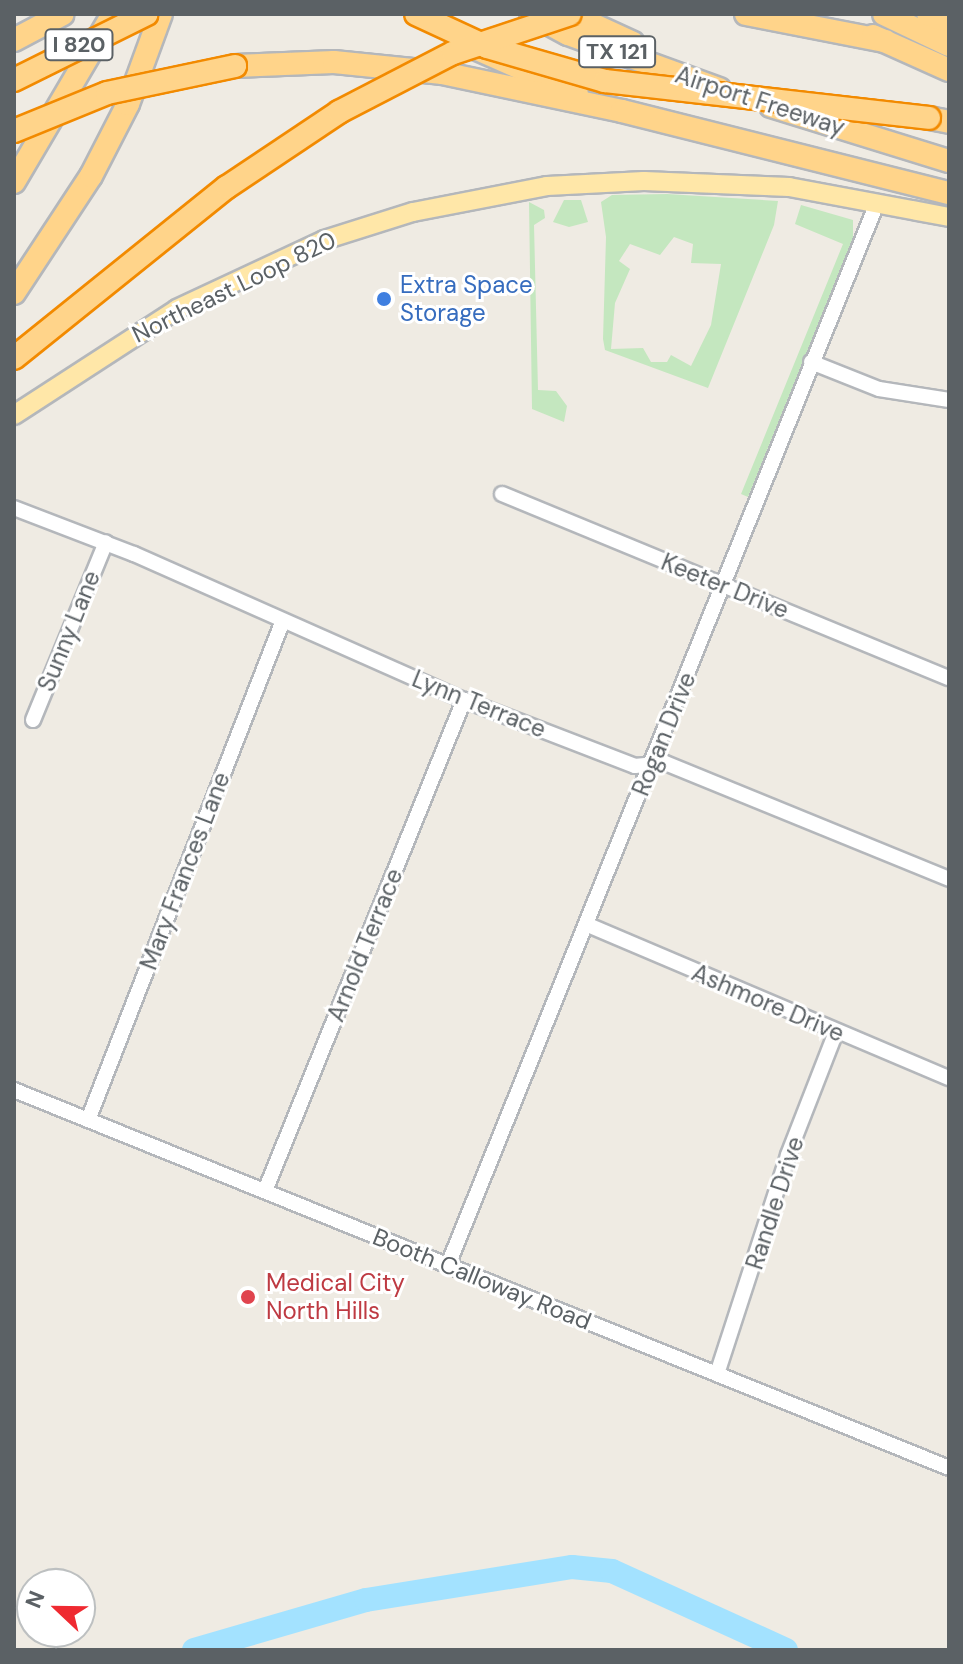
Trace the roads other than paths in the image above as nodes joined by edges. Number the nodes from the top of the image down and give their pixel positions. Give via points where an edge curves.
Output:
1 (63, 14) edge
2 (113, 14) edge
3 (147, 14) edge
4 (161, 14) edge
5 (416, 14) edge
6 (531, 14) edge
7 (570, 14) edge
8 (746, 14) edge
9 (820, 14) edge
10 (884, 14) edge
11 (928, 14) edge
12 (949, 22) edge
13 (24, 35) edge
14 (885, 41) junction
15 (949, 45) edge
16 (949, 70) edge
17 (14, 80) edge
18 (705, 85) junction
19 (622, 111) junction
20 (939, 120) edge
21 (14, 131) edge
22 (949, 161) edge
23 (14, 182) edge
24 (949, 193) edge
25 (877, 203) junction
26 (949, 217) edge
27 (14, 293) edge
28 (14, 358) edge
29 (811, 362) junction
30 (949, 400) edge
31 (14, 415) edge
32 (502, 494) dead end
33 (14, 508) edge
34 (106, 542) junction
35 (723, 586) junction
36 (282, 623) junction
37 (949, 678) edge
38 (464, 700) junction
39 (33, 720) dead end
40 (652, 764) junction
41 (949, 879) edge
42 (588, 925) junction
43 (836, 1032) junction
44 (949, 1078) edge
45 (14, 1090) edge
46 (88, 1120) junction
47 (265, 1191) junction
48 (448, 1265) junction
49 (717, 1374) junction
50 (949, 1468) edge

1 - 13 highway, I 820
2 - 23 highway
3 - 17 highway, I 820, bridge
4 - 27 highway via 128,104 91,176
5 - 19 highway via 506,65
5 - 20 highway, bridge via 487,47 605,81
6 - 18 highway, Airport Freeway / TX 121 via 568,34
7 - 18 highway via 696,71
7 - 28 highway, bridge via 453,53 339,112 113,273
8 - 14 highway
9 - 14 highway
10 - 15 highway
11 - 12 highway
14 - 16 highway
18 - 22 highway, Airport Freeway / TX 121
19 - 21 highway, bridge via 384,65 235,66 107,93
19 - 24 highway
25 - 26 main road, Northeast Loop 820
25 - 29 street, Rogan Drive
25 - 31 main road, Northeast Loop 820 via 789,187 644,181 547,186 413,212 324,240 177,309
29 - 30 street via 879,389
29 - 35 street, Rogan Drive
32 - 35 street, Keeter Drive
33 - 34 street, Lynn Terrace
34 - 36 street, Lynn Terrace
34 - 39 street, Sunny Lane
35 - 37 street, Keeter Drive
35 - 40 street, Rogan Drive
36 - 38 street, Lynn Terrace
36 - 46 street, Mary Frances Lane
38 - 40 street, Lynn Terrace via 635,766
38 - 47 street, Arnold Terrace
40 - 41 street, Lynn Terrace via 665,763
40 - 42 street, Rogan Drive
42 - 43 street, Ashmore Drive
42 - 48 street, Rogan Drive
43 - 44 street, Ashmore Drive
43 - 49 street, Randle Drive via 788,1155
45 - 46 street, Booth Calloway Road
46 - 47 street, Booth Calloway Road
47 - 48 street, Booth Calloway Road
48 - 49 street, Booth Calloway Road
49 - 50 street, Booth Calloway Road

